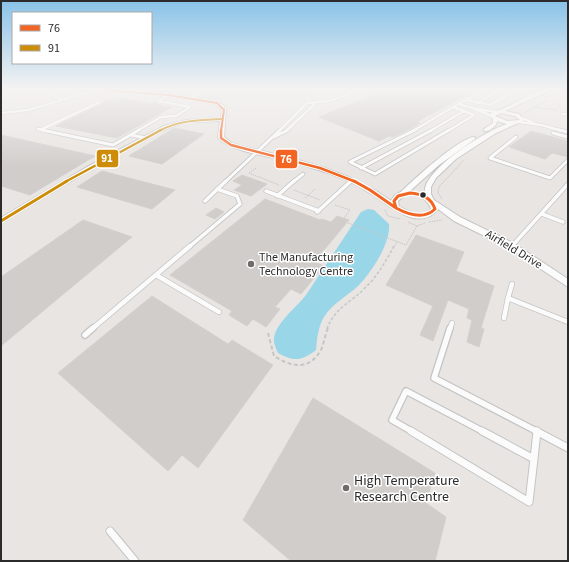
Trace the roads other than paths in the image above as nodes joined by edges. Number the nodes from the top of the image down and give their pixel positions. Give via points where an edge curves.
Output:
1 (70, 115) edge
2 (177, 115) edge
3 (223, 115) edge
4 (295, 115) edge
5 (303, 115) edge
6 (438, 115) edge
7 (457, 115) edge
8 (474, 115) edge
9 (489, 115) edge
10 (508, 115) edge
11 (517, 115) edge
12 (493, 117) junction
13 (222, 119) junction
14 (520, 119) junction
15 (541, 126) junction
16 (568, 132) edge
17 (553, 133) dead end
18 (131, 135) junction
19 (516, 137) dead end
20 (568, 137) edge
21 (146, 138) junction
22 (272, 138) junction
23 (257, 152) junction
24 (568, 160) edge
25 (361, 168) junction
26 (303, 174) dead end
27 (352, 181) junction
28 (568, 184) edge
29 (217, 189) junction
30 (369, 190) junction
31 (266, 191) dead end
32 (402, 194) junction
33 (277, 196) junction
34 (431, 200) junction
35 (205, 201) dead end
36 (396, 208) junction
37 (542, 214) junction
38 (424, 216) junction
39 (457, 219) junction
40 (1, 221) edge
41 (563, 222) dead end
42 (512, 246) junction
43 (156, 275) junction
44 (512, 284) dead end
45 (568, 284) edge
46 (508, 298) junction
47 (219, 312) dead end
48 (504, 318) dead end
49 (568, 322) edge
50 (452, 323) dead end
51 (84, 335) dead end
52 (538, 431) junction
53 (568, 448) edge
54 (534, 459) junction
55 (110, 531) dead end
56 (135, 561) edge

1 - 18 lane via 39,129 113,145
2 - 18 lane via 161,118
3 - 13 street
4 - 22 lane
5 - 22 lane via 288,130
6 - 25 lane via 417,129 350,162
7 - 25 lane
8 - 25 lane via 381,171 372,174
9 - 12 lane
10 - 14 street
11 - 14 street
12 - 14 street via 504,122
12 - 32 street via 496,121 492,127 452,151
13 - 21 street via 177,124
13 - 23 street via 220,131 225,142
14 - 15 lane
14 - 15 lane
14 - 34 street via 485,136 445,166 427,187
15 - 16 lane
17 - 20 lane
18 - 21 lane
19 - 24 lane via 490,158 550,178
21 - 40 street via 89,168
22 - 23 lane
23 - 27 street via 336,174
23 - 29 lane
26 - 33 lane
27 - 30 street
27 - 33 lane via 318,212
28 - 37 lane
29 - 35 lane
29 - 43 lane via 238,196 240,204
30 - 32 street, Airfield Drive
30 - 36 street, Airfield Drive
31 - 33 lane
32 - 34 street, Airfield Drive via 416,194
32 - 36 street via 394,201
34 - 38 street via 435,209
34 - 39 street, Airfield Drive
36 - 38 street, Airfield Drive via 405,213
37 - 41 lane
37 - 42 lane
38 - 39 street, Airfield Drive
39 - 42 street, Airfield Drive
42 - 45 street, Airfield Drive
43 - 47 lane
43 - 51 lane
44 - 46 lane
46 - 48 lane
46 - 49 lane
50 - 52 lane via 434,378
52 - 53 lane
52 - 54 lane
54 - 54 lane via 528,502 392,420 406,391
55 - 56 lane

